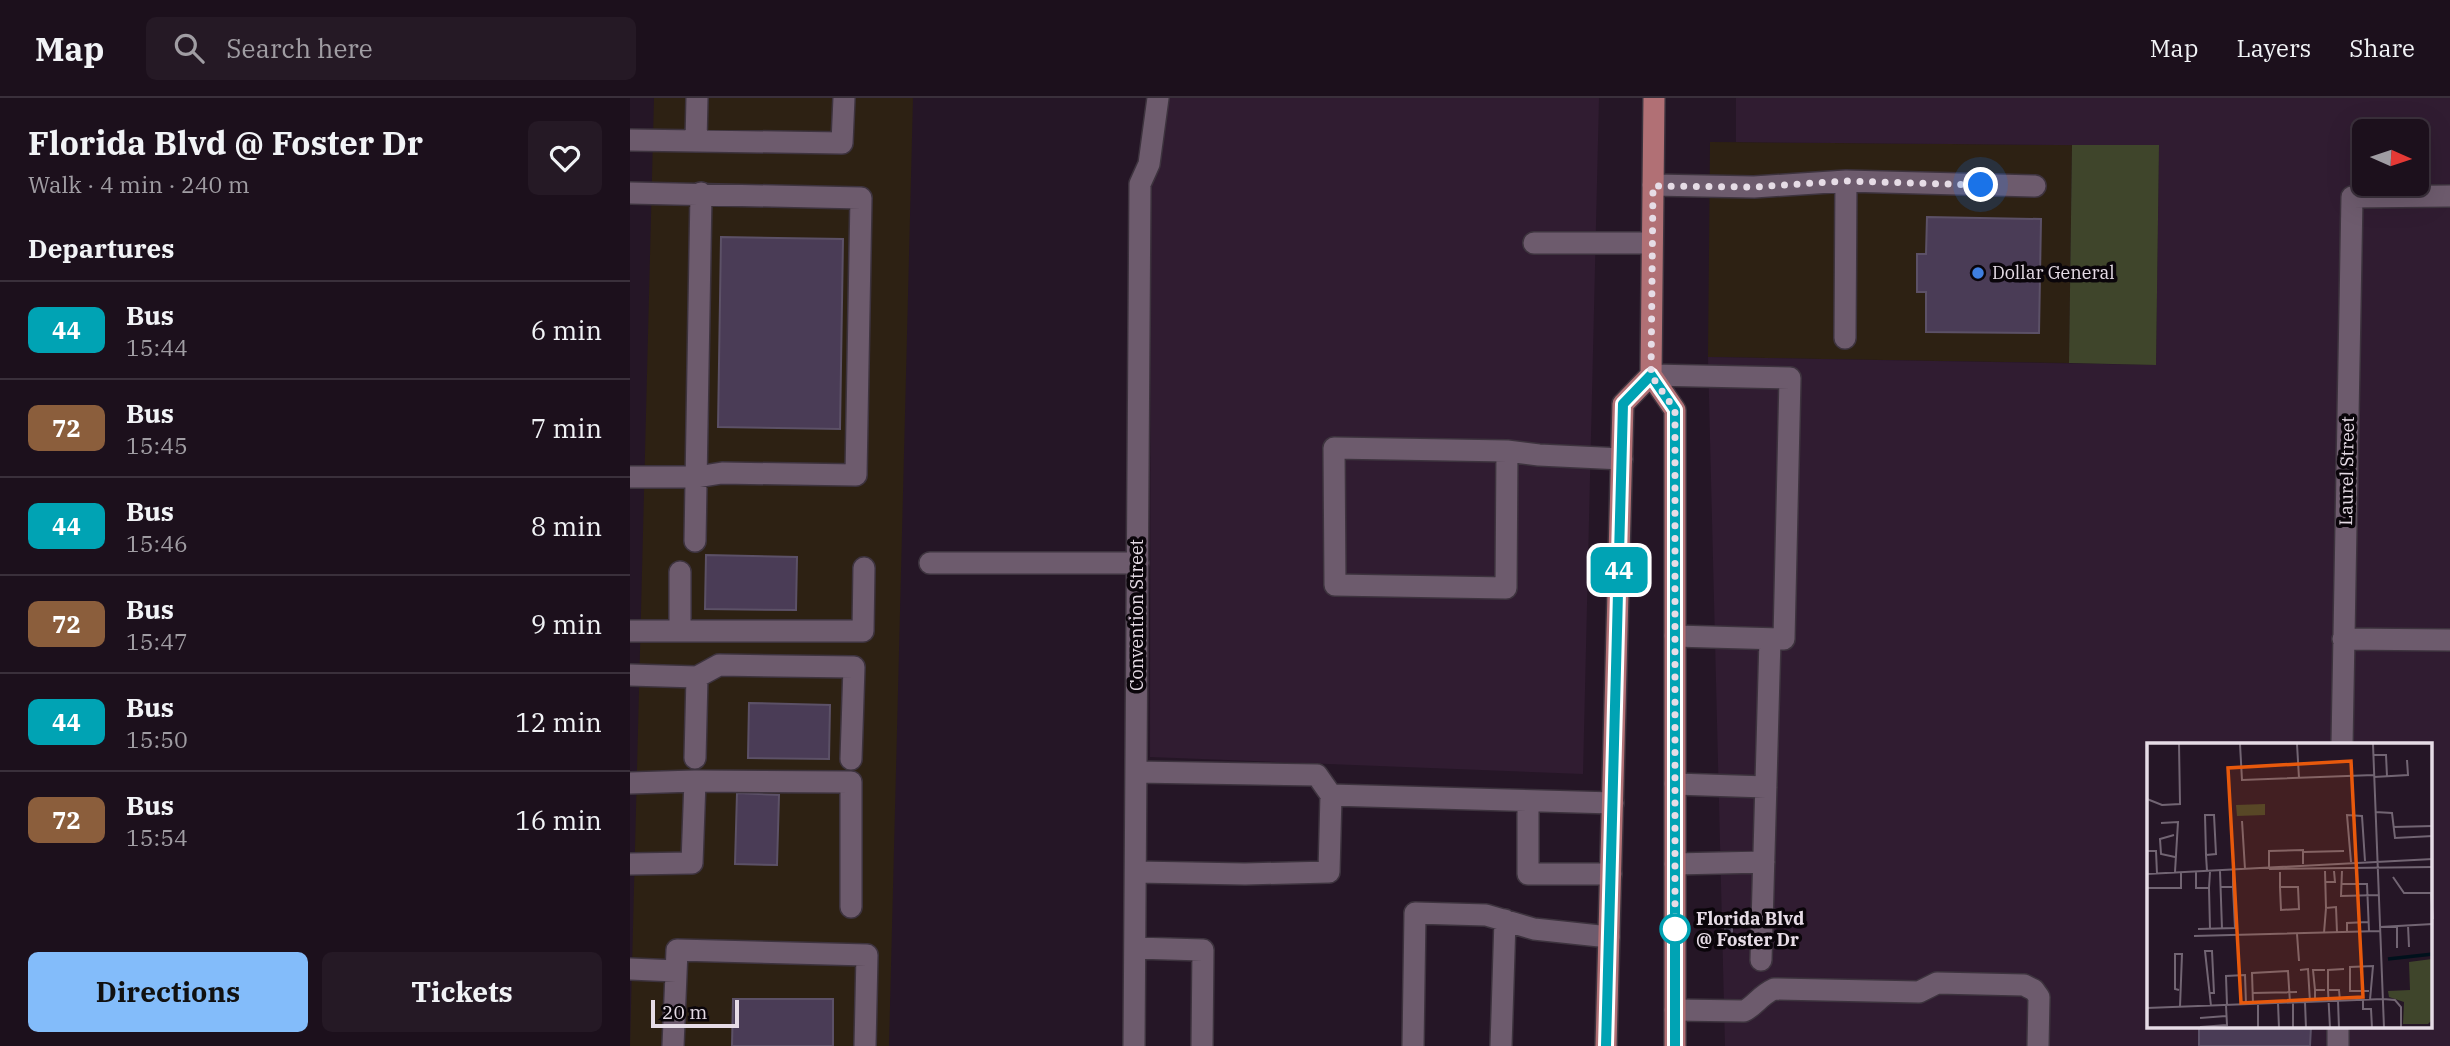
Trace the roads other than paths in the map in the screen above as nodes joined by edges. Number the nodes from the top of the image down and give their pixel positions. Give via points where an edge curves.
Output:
1 (697, 98) edge
2 (844, 98) edge
3 (1158, 98) edge
4 (1654, 98) edge
5 (630, 140) edge
6 (696, 141) junction
7 (1846, 181) junction
8 (1653, 186) junction
9 (2035, 186) dead end
10 (701, 193) junction
11 (630, 194) edge
12 (2450, 197) edge
13 (1534, 243) dead end
14 (1652, 243) junction
15 (1845, 338) dead end
16 (1651, 375) junction
17 (1507, 451) junction
18 (1622, 458) junction
19 (630, 477) edge
20 (698, 477) junction
21 (695, 541) dead end
22 (930, 563) dead end
23 (1138, 563) junction
24 (864, 568) dead end
25 (680, 572) dead end
26 (630, 631) edge
27 (680, 631) junction
28 (1675, 636) junction
29 (1770, 639) junction
30 (2343, 639) junction
31 (2450, 639) edge
32 (630, 675) edge
33 (697, 677) junction
34 (2342, 743) edge
35 (695, 758) dead end
36 (852, 759) dead end
37 (1136, 772) junction
38 (695, 781) junction
39 (630, 783) edge
40 (1675, 784) junction
41 (1766, 787) junction
42 (1331, 795) junction
43 (1528, 802) junction
44 (1613, 803) junction
45 (1764, 862) junction
46 (1675, 863) junction
47 (630, 864) edge
48 (1136, 872) junction
49 (1611, 874) junction
50 (850, 907) dead end
51 (1505, 920) junction
52 (1609, 937) junction
53 (1135, 947) junction
54 (1761, 960) dead end
55 (630, 970) edge
56 (676, 971) junction
57 (1675, 1010) junction
58 (2338, 1028) edge
59 (673, 1046) edge
60 (865, 1046) edge
61 (1134, 1046) edge
62 (1202, 1046) edge
63 (1413, 1046) edge
64 (1501, 1046) edge
65 (1606, 1046) edge
66 (1675, 1046) edge
67 (2038, 1046) edge
68 (2338, 1046) edge

1 - 6 street
2 - 6 street via 842,143
3 - 23 street, Convention Street via 1149,164 1140,184
4 - 8 main road
5 - 6 street
7 - 8 street via 1754,187
7 - 9 street
7 - 15 street
8 - 14 main road
10 - 11 street
10 - 20 street
10 - 20 street via 861,198 856,475 722,473
12 - 30 street, Laurel Street via 2353,197
13 - 14 street
14 - 16 main road
16 - 18 main road via 1623,404
16 - 28 main road via 1675,410
16 - 29 street via 1790,378 1784,639
17 - 17 street via 1334,449 1335,585 1506,589
17 - 18 street
18 - 44 main road
19 - 20 street
20 - 21 street
22 - 23 street
23 - 37 street, Convention Street
24 - 27 street via 863,631
25 - 27 street
26 - 27 street
28 - 29 street
28 - 40 main road
29 - 41 street
30 - 31 street
30 - 34 street, Laurel Street
32 - 33 street
33 - 35 street
33 - 36 street via 719,665 854,667
37 - 42 street via 1317,775
37 - 48 street, Convention Street
38 - 39 street
38 - 47 street via 692,863
38 - 50 street via 851,782
40 - 41 street
40 - 46 main road
41 - 45 street
42 - 43 street
42 - 48 street via 1329,872
43 - 44 street
43 - 49 street via 1528,874
44 - 49 main road
45 - 46 street
45 - 54 street
46 - 57 main road
48 - 53 street, Convention Street
49 - 52 main road
51 - 52 street via 1534,929
51 - 63 street via 1486,915 1415,913
51 - 64 street
52 - 65 main road
53 - 61 street, Convention Street
53 - 62 street via 1203,950
55 - 56 street
56 - 59 street
56 - 60 street via 677,950 867,955
57 - 66 main road
57 - 67 street via 1744,1011 1774,989 1919,992 1937,983 2024,985 2039,998
58 - 68 street

